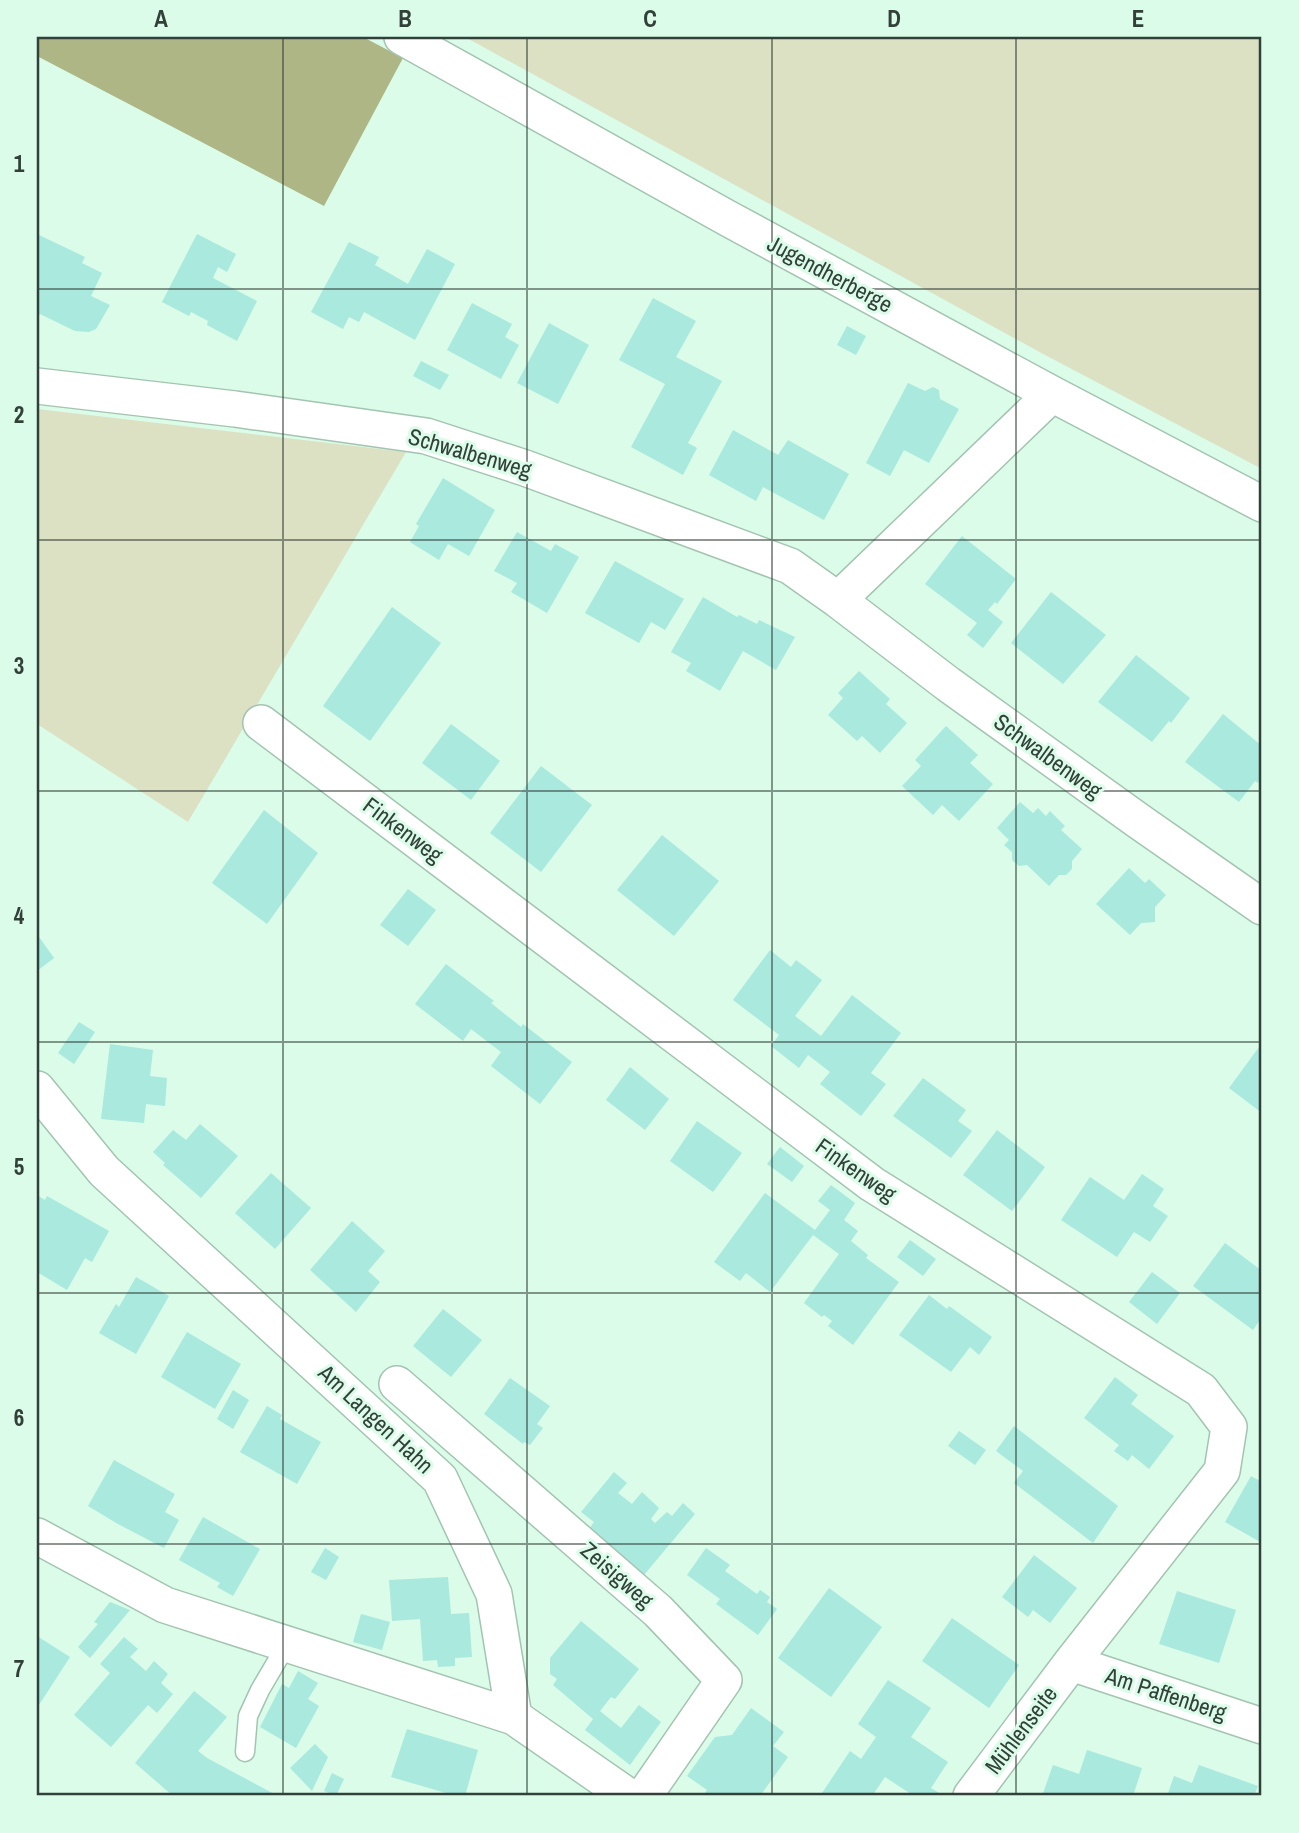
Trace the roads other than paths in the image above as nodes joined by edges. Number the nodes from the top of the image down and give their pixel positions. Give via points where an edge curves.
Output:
1 (402, 37) edge
2 (37, 386) edge
3 (1052, 394) junction
4 (1262, 504) edge
5 (838, 600) junction
6 (261, 723) dead end
7 (1262, 906) edge
8 (37, 1089) edge
9 (397, 1384) dead end
10 (37, 1536) edge
11 (287, 1644) junction
12 (1071, 1663) junction
13 (514, 1717) junction
14 (1262, 1726) edge
15 (245, 1752) dead end
16 (628, 1796) edge
17 (644, 1796) edge
18 (971, 1796) edge

1 - 3 street, Jugendherberge
2 - 5 street, Schwalbenweg via 426,436 790,566
3 - 4 street, Jugendherberge
3 - 5 street
5 - 7 street, Schwalbenweg via 970,700
6 - 12 street, Finkenweg via 872,1184 1201,1391 1229,1427 1222,1471
8 - 13 street, Am Langen Hahn via 104,1171 440,1479 494,1594
9 - 17 street, Zeisigweg via 658,1611 724,1679
10 - 11 street via 165,1605
11 - 13 street
11 - 15 lane via 248,1716
12 - 14 street, Am Paffenberg
12 - 18 street, Mühlenseite
13 - 16 street

